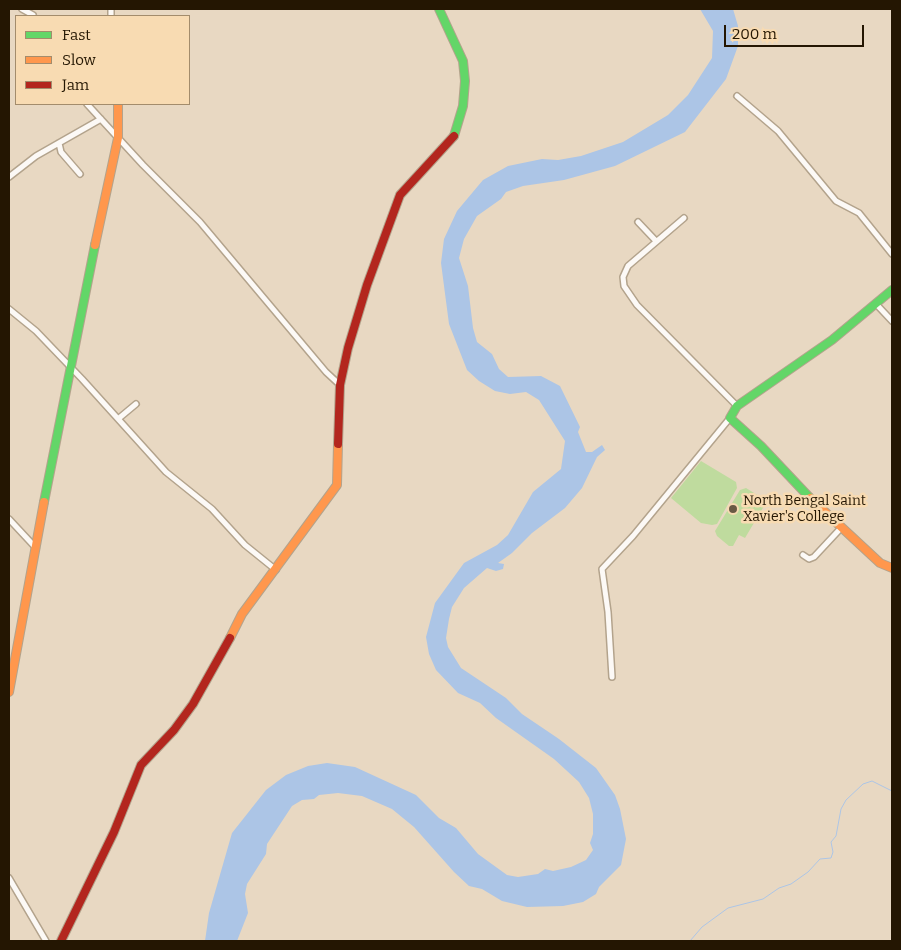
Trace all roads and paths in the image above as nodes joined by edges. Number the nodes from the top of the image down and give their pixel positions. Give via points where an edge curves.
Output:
1 (439, 9) edge
2 (736, 96) dead end
3 (88, 105) edge
4 (118, 105) edge
5 (101, 119) junction
6 (118, 138) junction
7 (59, 143) junction
8 (80, 174) dead end
9 (9, 177) edge
10 (684, 218) dead end
11 (638, 222) dead end
12 (656, 241) junction
13 (892, 254) edge
14 (892, 290) edge
15 (877, 305) junction
16 (9, 308) edge
17 (892, 321) edge
18 (70, 368) junction
19 (340, 385) junction
20 (136, 404) dead end
21 (738, 406) junction
22 (730, 418) junction
23 (118, 419) junction
24 (9, 519) edge
25 (841, 528) junction
26 (36, 548) junction
27 (803, 555) dead end
28 (892, 568) edge
29 (276, 570) junction
30 (612, 677) dead end
31 (9, 692) edge
32 (9, 878) edge
33 (46, 941) edge
34 (61, 941) edge

1 - 19 street via 460,52 465,71 458,126 450,143 406,187 395,204 359,312
2 - 13 street via 778,131 836,201 859,213
3 - 5 street
4 - 6 street
5 - 6 street
5 - 7 street
6 - 18 street
6 - 19 street via 200,222
7 - 8 street via 61,152
7 - 9 street
10 - 12 street
11 - 12 street
12 - 21 street via 628,266 624,272 624,286 637,305
14 - 15 street
15 - 17 street
15 - 21 street
16 - 18 street via 36,331
18 - 23 street
18 - 26 street
19 - 29 street via 337,485
20 - 23 street
21 - 22 street
22 - 25 street
22 - 30 street via 602,569
23 - 29 street via 166,472 212,509 245,545
24 - 26 street
25 - 27 street via 814,557 809,559
25 - 28 street via 880,563
26 - 31 street
29 - 34 street via 242,614 193,704 142,765 114,832
32 - 33 street

